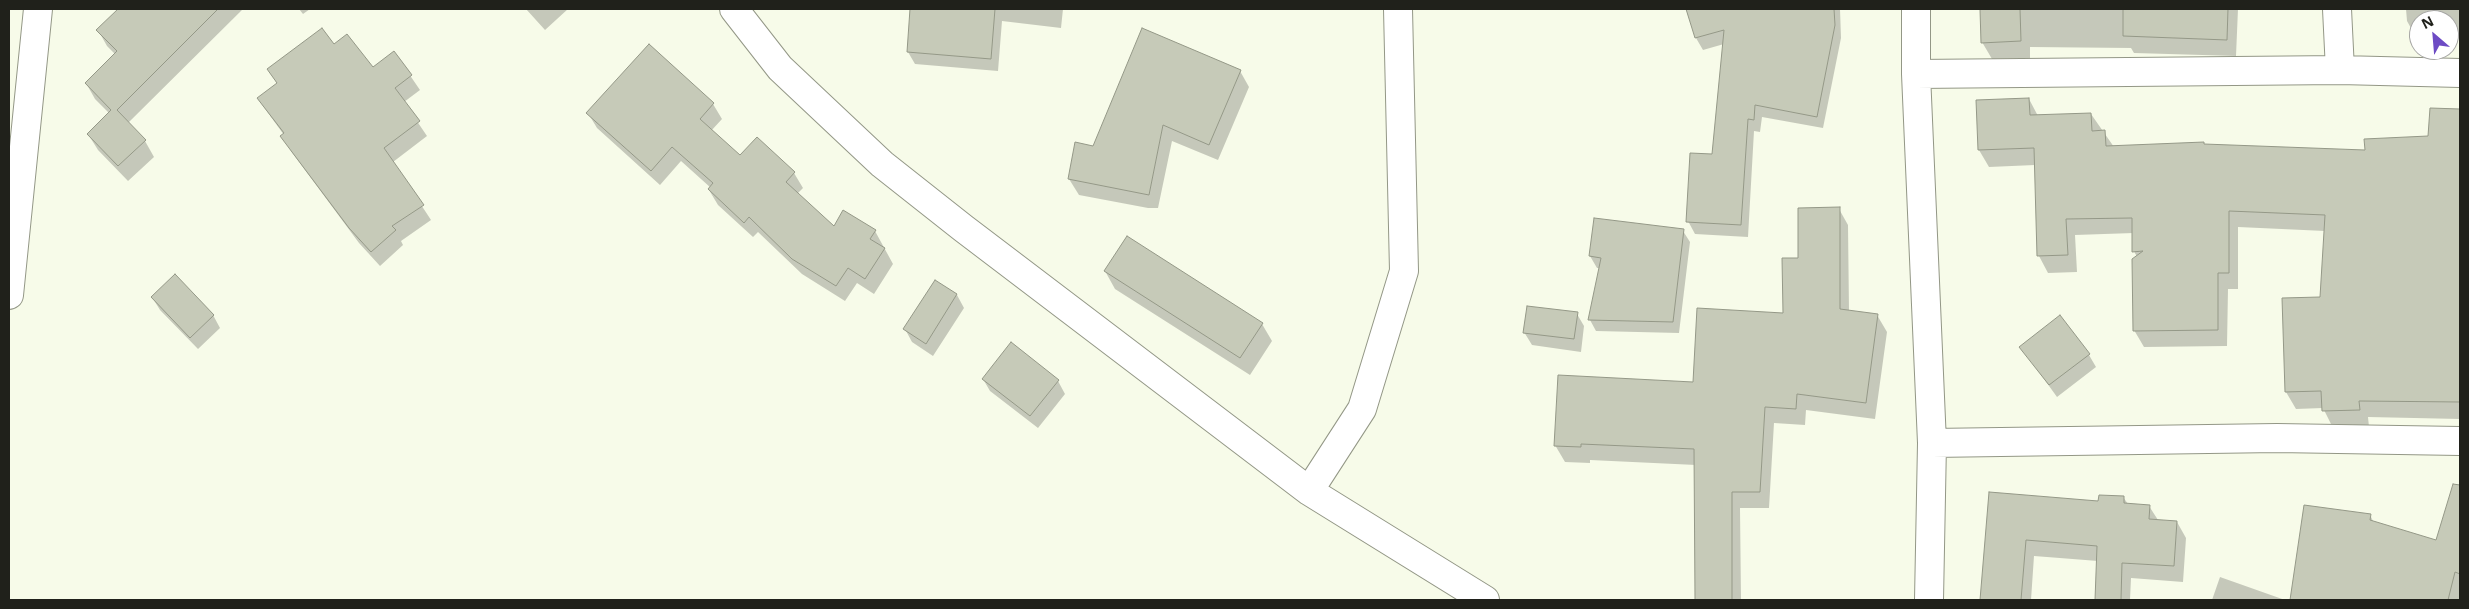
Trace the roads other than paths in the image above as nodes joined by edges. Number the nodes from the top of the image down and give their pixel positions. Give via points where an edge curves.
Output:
1 (38, 9) edge
2 (734, 9) edge
3 (1398, 9) edge
4 (1916, 9) edge
5 (2337, 9) edge
6 (2340, 70) junction
7 (1916, 74) junction
8 (2460, 74) edge
9 (9, 295) edge
10 (2460, 441) edge
11 (1932, 443) junction
12 (1309, 491) junction
13 (1485, 600) edge
14 (1929, 600) edge

1 - 9 street
2 - 12 street via 780,68 882,164 1060,304
3 - 12 street via 1404,272 1362,409
4 - 7 street
5 - 6 street
6 - 7 street
6 - 8 street
7 - 11 street
10 - 11 street via 2277,438
11 - 14 street
12 - 13 street

